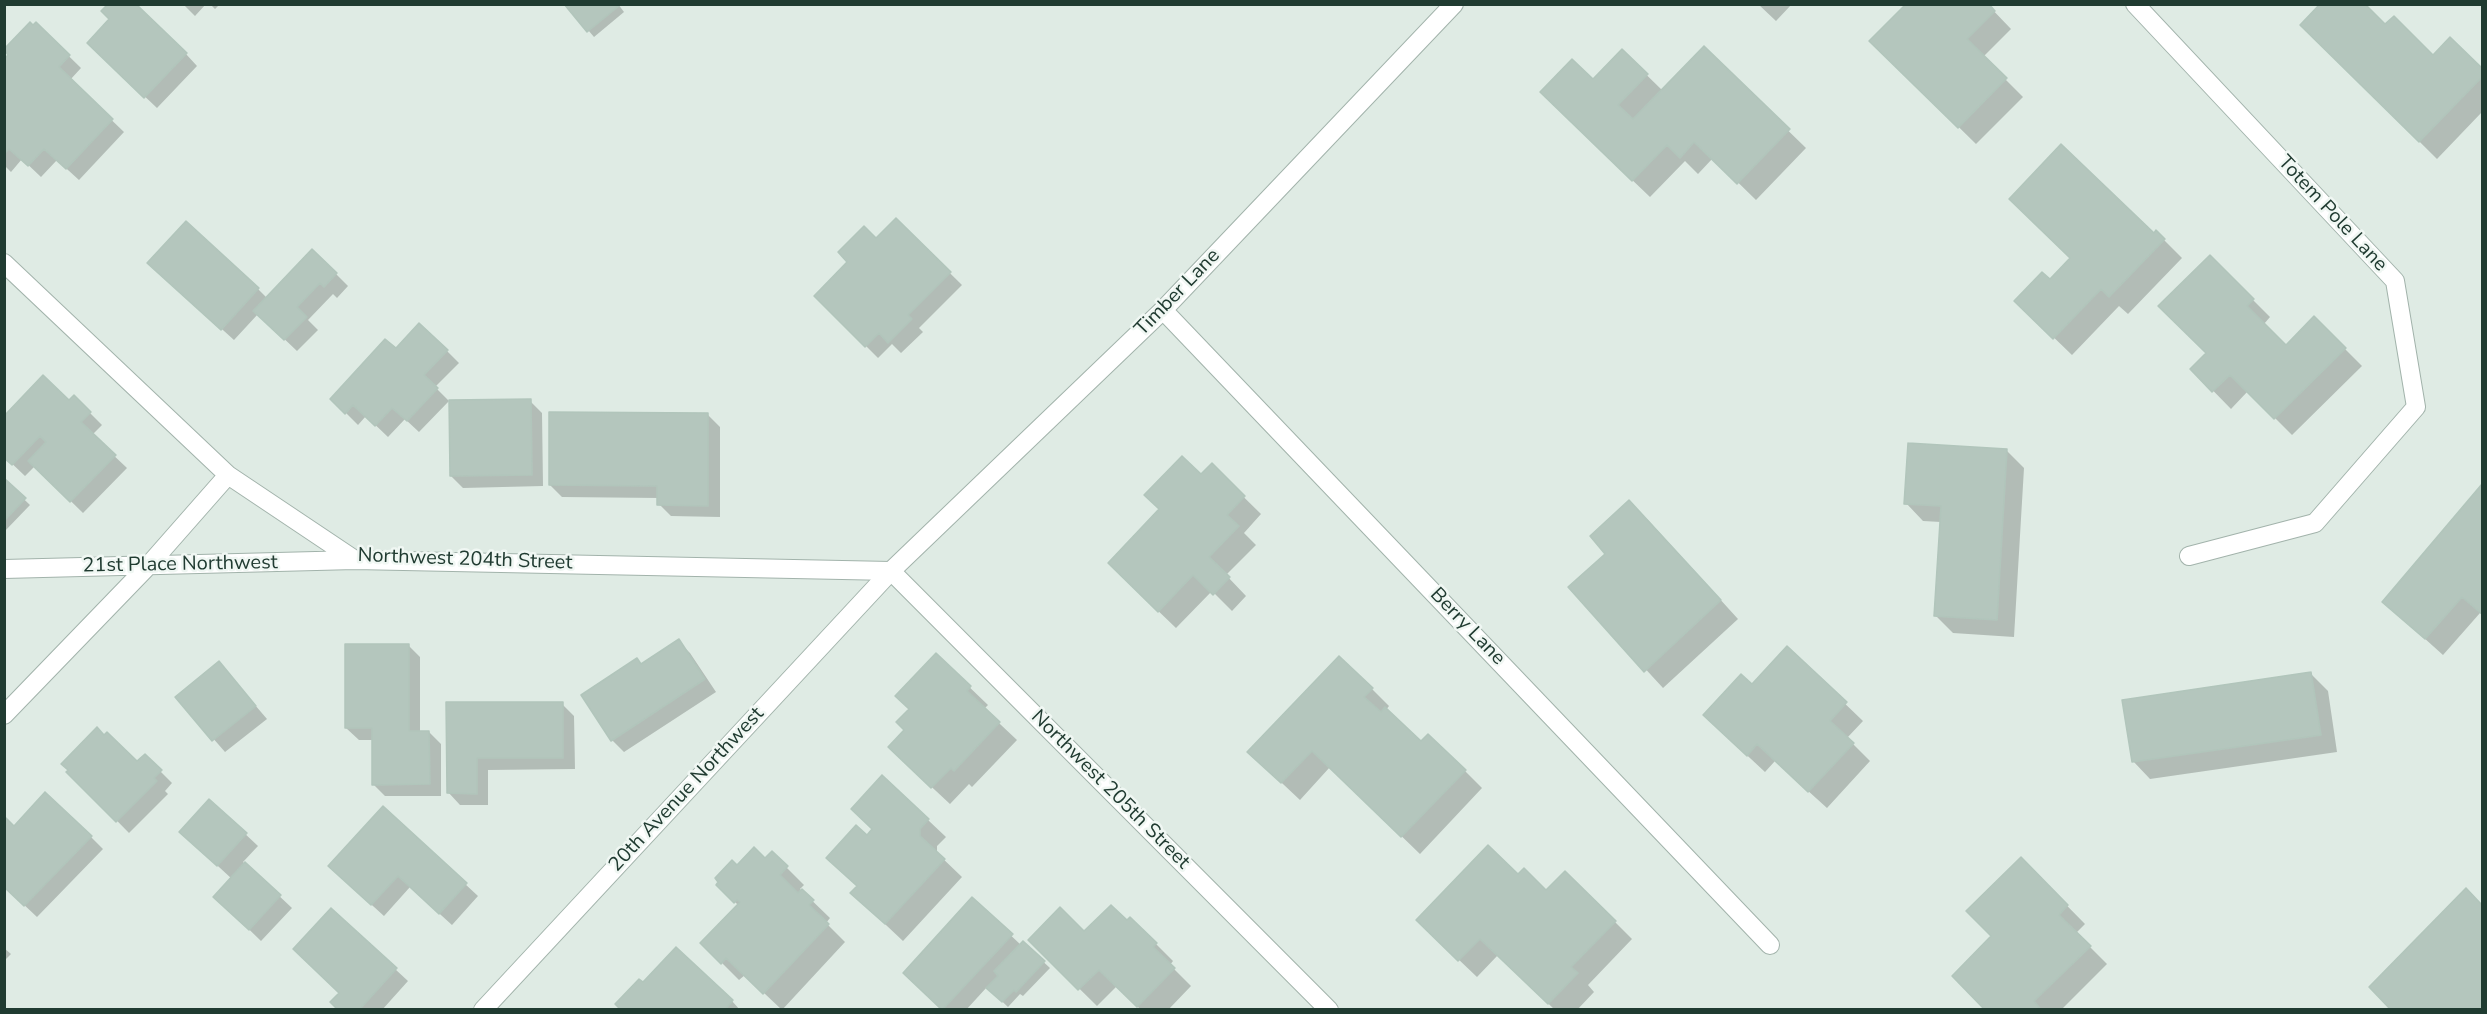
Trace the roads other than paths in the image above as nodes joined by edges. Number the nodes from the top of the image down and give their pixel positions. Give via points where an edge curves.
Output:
1 (1454, 4) edge
2 (2135, 4) edge
3 (4, 263) edge
4 (1163, 310) junction
5 (228, 476) junction
6 (2189, 556) dead end
7 (355, 560) junction
8 (148, 566) junction
9 (4, 569) edge
10 (891, 571) junction
11 (4, 715) edge
12 (1770, 945) dead end
13 (483, 1010) edge
14 (1329, 1010) edge

1 - 4 street, Timber Lane
2 - 6 street, Totem Pole Lane via 2395,281 2416,407 2315,523
3 - 5 street, Northwest 204th Street
4 - 10 street, Timber Lane
4 - 12 street, Berry Lane
5 - 7 street, Northwest 204th Street
5 - 8 street
7 - 8 street, 21st Place Northwest
7 - 10 street, Northwest 204th Street
8 - 9 street, 21st Place Northwest
8 - 11 street
10 - 13 street, 20th Avenue Northwest
10 - 14 street, Northwest 205th Street

